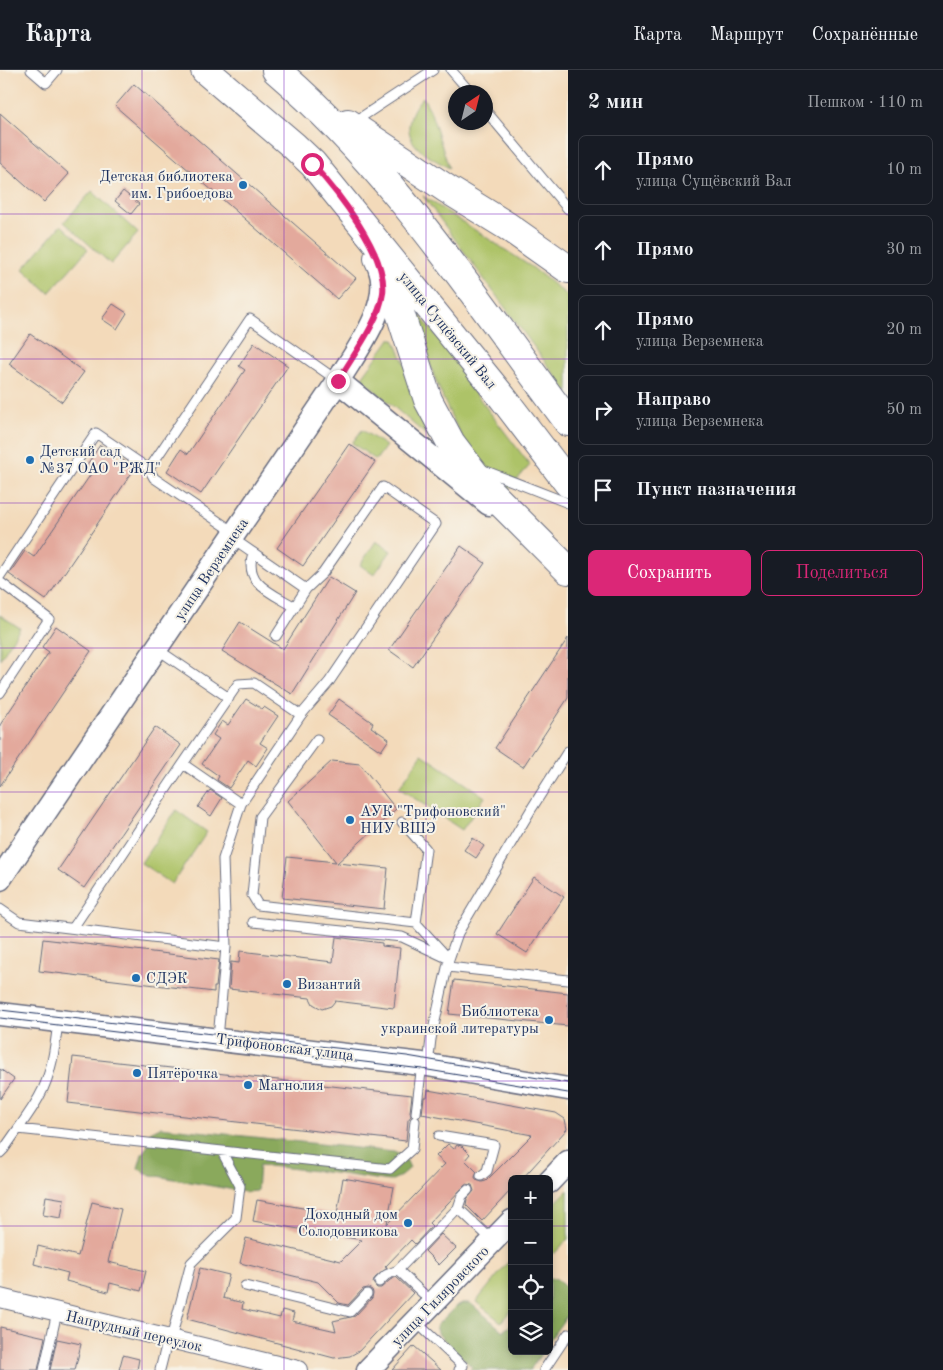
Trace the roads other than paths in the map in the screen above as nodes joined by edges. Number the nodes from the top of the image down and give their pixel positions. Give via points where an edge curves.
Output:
1 (32, 70) edge
2 (57, 70) edge
3 (205, 70) edge
4 (276, 70) edge
5 (433, 70) edge
6 (451, 70) edge
7 (464, 85) edge
8 (299, 90) junction
9 (493, 119) edge
10 (350, 124) junction
11 (330, 184) junction
12 (568, 209) edge
13 (371, 246) junction
14 (568, 269) edge
15 (338, 381) junction
16 (568, 422) edge
17 (464, 462) junction
18 (149, 469) junction
19 (568, 483) edge
20 (568, 503) edge
21 (233, 535) junction
22 (253, 553) junction
23 (562, 565) edge
24 (0, 576) edge
25 (0, 582) edge
26 (306, 589) junction
27 (294, 607) junction
28 (276, 636) dead end
29 (157, 649) junction
30 (0, 693) edge
31 (229, 698) junction
32 (301, 715) junction
33 (317, 739) dead end
34 (568, 751) edge
35 (183, 764) junction
36 (241, 804) junction
37 (402, 822) dead end
38 (0, 879) edge
39 (0, 910) edge
40 (253, 922) dead end
41 (416, 922) junction
42 (73, 928) junction
43 (226, 947) junction
44 (449, 963) junction
45 (568, 980) edge
46 (0, 1014) edge
47 (59, 1020) junction
48 (218, 1040) junction
49 (425, 1064) junction
50 (568, 1090) edge
51 (18, 1130) junction
52 (439, 1136) dead end
53 (222, 1152) junction
54 (0, 1153) edge
55 (568, 1162) edge
56 (482, 1176) dead end
57 (553, 1178) edge
58 (468, 1190) dead end
59 (458, 1208) junction
60 (508, 1225) edge
61 (493, 1241) junction
62 (398, 1270) junction
63 (379, 1282) dead end
64 (245, 1286) dead end
65 (367, 1294) dead end
66 (0, 1298) edge
67 (434, 1303) junction
68 (57, 1312) junction
69 (416, 1322) junction
70 (568, 1334) edge
71 (170, 1339) junction
72 (44, 1370) edge
73 (160, 1370) edge
74 (298, 1370) edge
75 (368, 1370) edge
76 (459, 1370) edge
77 (544, 1370) edge

1 - 2 lane via 46,83
3 - 11 main road, улица Сущёвский Вал via 294,146
4 - 8 main road
5 - 10 lane
6 - 7 lane
8 - 10 main road
8 - 16 main road via 396,192
9 - 12 lane
10 - 14 main road
11 - 13 main road
11 - 19 main road, улица Сущёвский Вал
13 - 15 street, улица Верземнека via 382,274 380,306
13 - 17 main road via 393,291 428,400
15 - 18 lane via 250,319
15 - 21 street, улица Верземнека
15 - 23 street
17 - 20 lane
17 - 23 main road
18 - 21 lane via 154,478
18 - 24 lane via 96,433
21 - 22 lane
21 - 29 street, улица Верземнека
22 - 26 lane
22 - 27 lane via 250,563 258,584
25 - 30 lane via 49,619
26 - 27 lane
26 - 32 lane via 323,573 383,487 436,524 329,682
27 - 28 lane
29 - 31 lane
29 - 38 street, улица Верземнека
31 - 32 lane via 238,684 254,683
31 - 35 lane
32 - 36 lane
33 - 41 lane via 260,817 252,895 258,905
34 - 44 lane via 458,933
35 - 36 lane
35 - 42 lane
36 - 43 lane via 223,859
37 - 41 lane via 426,849
39 - 42 lane via 19,922
40 - 44 lane via 402,937
41 - 44 lane
42 - 43 lane
43 - 48 lane
44 - 45 lane
44 - 49 lane
46 - 47 street, Трифоновская улица
47 - 48 street, Трифоновская улица
47 - 51 lane via 50,1071 40,1096
48 - 49 street, Трифоновская улица
49 - 50 street, Трифоновская улица
49 - 53 lane via 412,1149 390,1169
51 - 53 lane
51 - 54 lane
52 - 56 lane via 494,1145 487,1171
53 - 71 lane via 240,1186 236,1218 191,1263
55 - 57 street
58 - 59 lane
59 - 61 lane
59 - 62 lane
60 - 61 street, улица Гиляровского
61 - 67 street, улица Гиляровского
62 - 63 lane
62 - 67 lane
64 - 65 lane via 350,1312
66 - 68 street, Напрудный переулок
67 - 69 street, улица Гиляровского
68 - 71 street, Напрудный переулок
68 - 72 lane
69 - 75 street, улица Гиляровского
69 - 76 lane via 463,1366
70 - 77 lane
71 - 73 lane
71 - 74 street, Напрудный переулок

